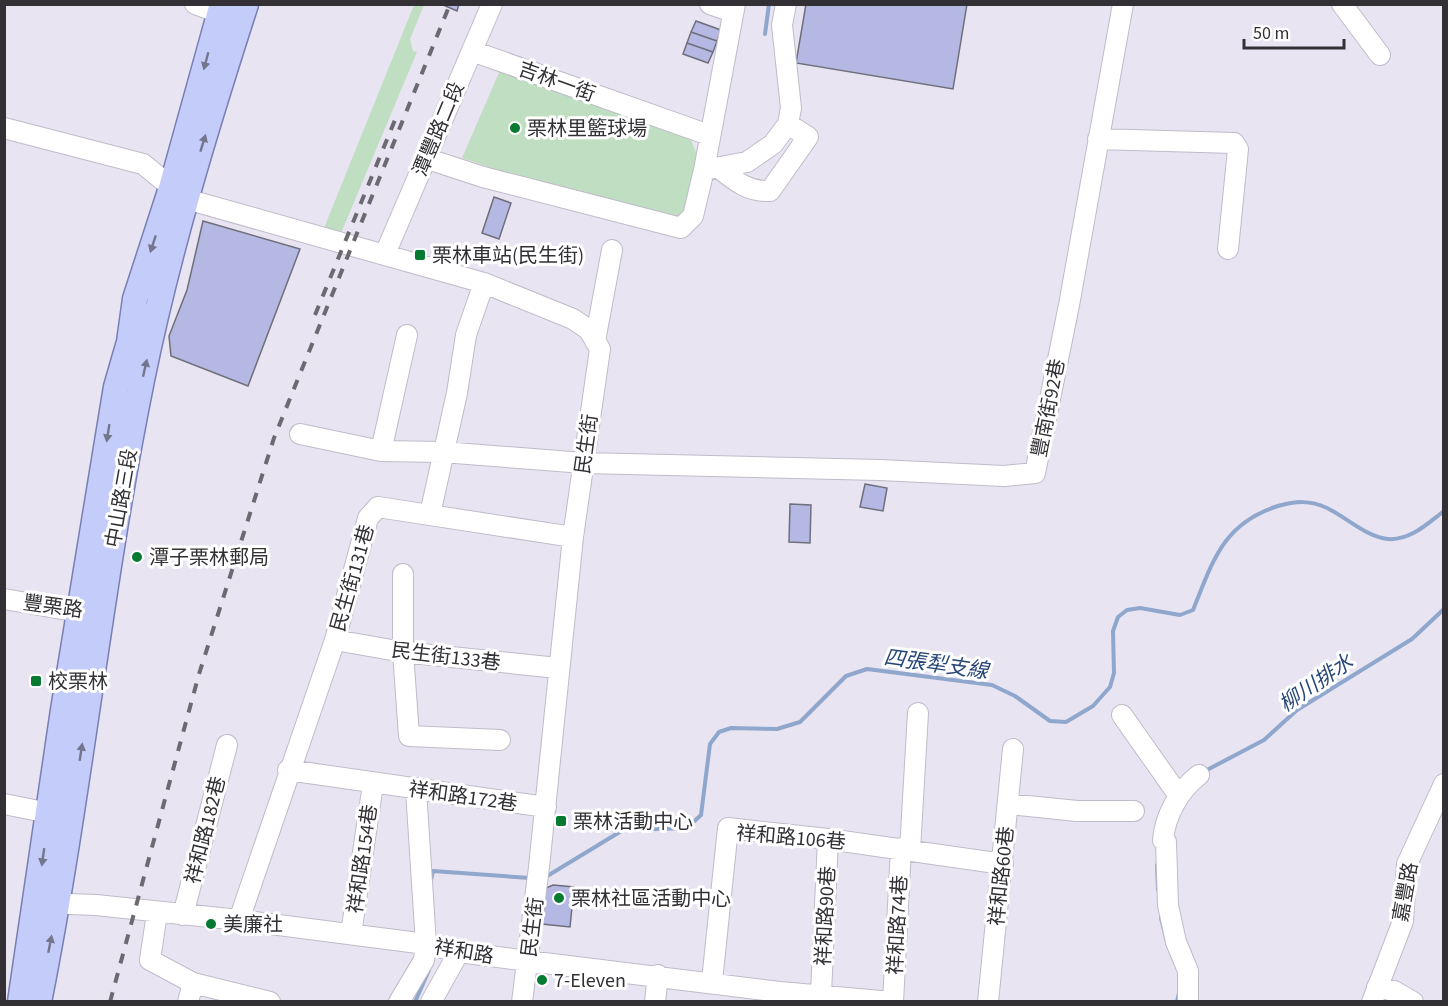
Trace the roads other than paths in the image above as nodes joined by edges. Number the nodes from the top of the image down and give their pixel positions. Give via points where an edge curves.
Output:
1 (195, 4) edge
2 (246, 4) edge
3 (492, 4) edge
4 (710, 4) edge
5 (786, 4) edge
6 (1123, 4) edge
7 (1342, 4) edge
8 (734, 8) edge
9 (220, 9) edge
10 (472, 51) junction
11 (1380, 55) dead end
12 (788, 124) junction
13 (4, 128) edge
14 (709, 135) junction
15 (1098, 139) junction
16 (425, 158) junction
17 (712, 169) junction
18 (178, 193) junction
19 (1228, 249) dead end
20 (612, 250) dead end
21 (386, 254) junction
22 (484, 283) junction
23 (407, 335) dead end
24 (595, 341) junction
25 (300, 434) dead end
26 (381, 451) junction
27 (442, 452) junction
28 (584, 463) junction
29 (430, 514) junction
30 (573, 537) junction
31 (403, 574) dead end
32 (4, 599) edge
33 (90, 612) junction
34 (335, 640) junction
35 (403, 652) junction
36 (558, 668) junction
37 (918, 713) dead end
38 (1122, 716) dead end
39 (500, 740) dead end
40 (227, 745) dead end
41 (1013, 749) dead end
42 (288, 770) junction
43 (1199, 775) dead end
44 (373, 784) junction
45 (1443, 784) edge
46 (416, 790) junction
47 (1179, 796) junction
48 (4, 804) edge
49 (1008, 804) junction
50 (546, 807) junction
51 (1134, 812) dead end
52 (49, 813) junction
53 (828, 839) junction
54 (906, 849) junction
55 (1003, 864) junction
56 (47, 903) junction
57 (157, 913) junction
58 (183, 915) junction
59 (239, 920) junction
60 (351, 934) junction
61 (426, 944) junction
62 (459, 952) junction
63 (528, 961) junction
64 (658, 975) junction
65 (712, 981) junction
66 (190, 992) edge
67 (821, 993) junction
68 (1375, 994) edge
69 (779, 997) edge
70 (20, 1002) edge
71 (39, 1002) edge
72 (270, 1002) edge
73 (399, 1002) edge
74 (431, 1002) edge
75 (522, 1002) edge
76 (655, 1002) edge
77 (892, 1002) edge
78 (988, 1002) edge
79 (1188, 1002) edge
80 (1413, 1002) edge

1 - 9 street
18 -> 2 main road, 中山路三段
3 - 10 street, 潭豐路二段
4 - 8 street
5 - 12 street via 782,25 791,108
6 - 15 street, 豐南街92巷
7 - 11 street
8 - 14 street
9 -> 18 main road, 中山路三段
10 - 14 street, 吉林一街
10 - 16 street, 潭豐路二段
12 - 17 street via 773,144 747,162
12 - 17 street via 808,137 770,190 756,191
13 - 18 street via 143,164
14 - 17 street
15 - 19 street via 1234,143 1238,149
15 - 28 street, 豐南街92巷 via 1035,472 1004,476
16 - 17 street via 483,177 681,228 693,216
16 - 21 street, 潭豐路二段
18 - 21 street
18 - 33 main road, 中山路三段
20 - 24 street, 民生街
21 - 22 street
22 - 24 street via 573,319 589,330
22 - 27 street via 466,335
23 - 26 street
24 - 28 street, 民生街 via 600,349
25 - 26 street
26 - 27 street
27 - 28 street
27 - 29 street
28 - 30 street, 民生街
29 - 30 street, 民生街131巷
29 - 34 street, 民生街131巷 via 378,507 369,518
30 - 36 street, 民生街
31 - 35 street
32 - 33 street, 豐栗路
33 - 52 main road, 中山路三段
56 -> 33 main road, 中山路三段
34 - 35 street, 民生街133巷
34 - 42 street, 民生街131巷
35 - 36 street, 民生街133巷
35 - 39 street via 409,736
36 - 50 street, 民生街
37 - 54 street, 祥和路74巷
38 - 47 street
40 - 58 street, 祥和路182巷
41 - 49 street, 祥和路60巷
42 - 44 street, 祥和路172巷
42 - 59 street
43 - 47 street
44 - 46 street, 祥和路172巷
44 - 60 street, 祥和路154巷
45 - 68 street, 嘉豐路 via 1407,864 1403,921
46 - 50 street, 祥和路172巷
46 - 61 street
47 - 79 street via 1164,827 1163,840 1168,910 1188,971
48 - 52 street
49 - 51 street
49 - 55 street, 祥和路60巷
50 - 63 street, 民生街
52 -> 56 main road, 中山路三段
53 - 54 street, 祥和路106巷
53 - 65 street, 祥和路106巷 via 729,828
53 - 67 street, 祥和路90巷
54 - 55 street, 祥和路106巷
54 - 77 street, 祥和路74巷
55 - 78 street, 祥和路60巷
56 - 57 street, 祥和路
56 - 70 main road, 中山路三段
71 -> 56 main road, 中山路三段
57 - 58 street, 祥和路
57 - 66 street via 150,960
58 - 59 street, 祥和路
59 - 60 street, 祥和路
60 - 61 street, 祥和路
61 - 62 street, 祥和路
61 - 73 street via 424,960
62 - 63 street, 祥和路
62 - 74 street
63 - 64 street, 祥和路
63 - 75 street, 民生街
64 - 65 street, 祥和路
64 - 76 street
65 - 69 street, 祥和路
66 - 72 street
67 - 69 street, 祥和路
67 - 77 street, 祥和路
68 - 80 street via 1394,991

